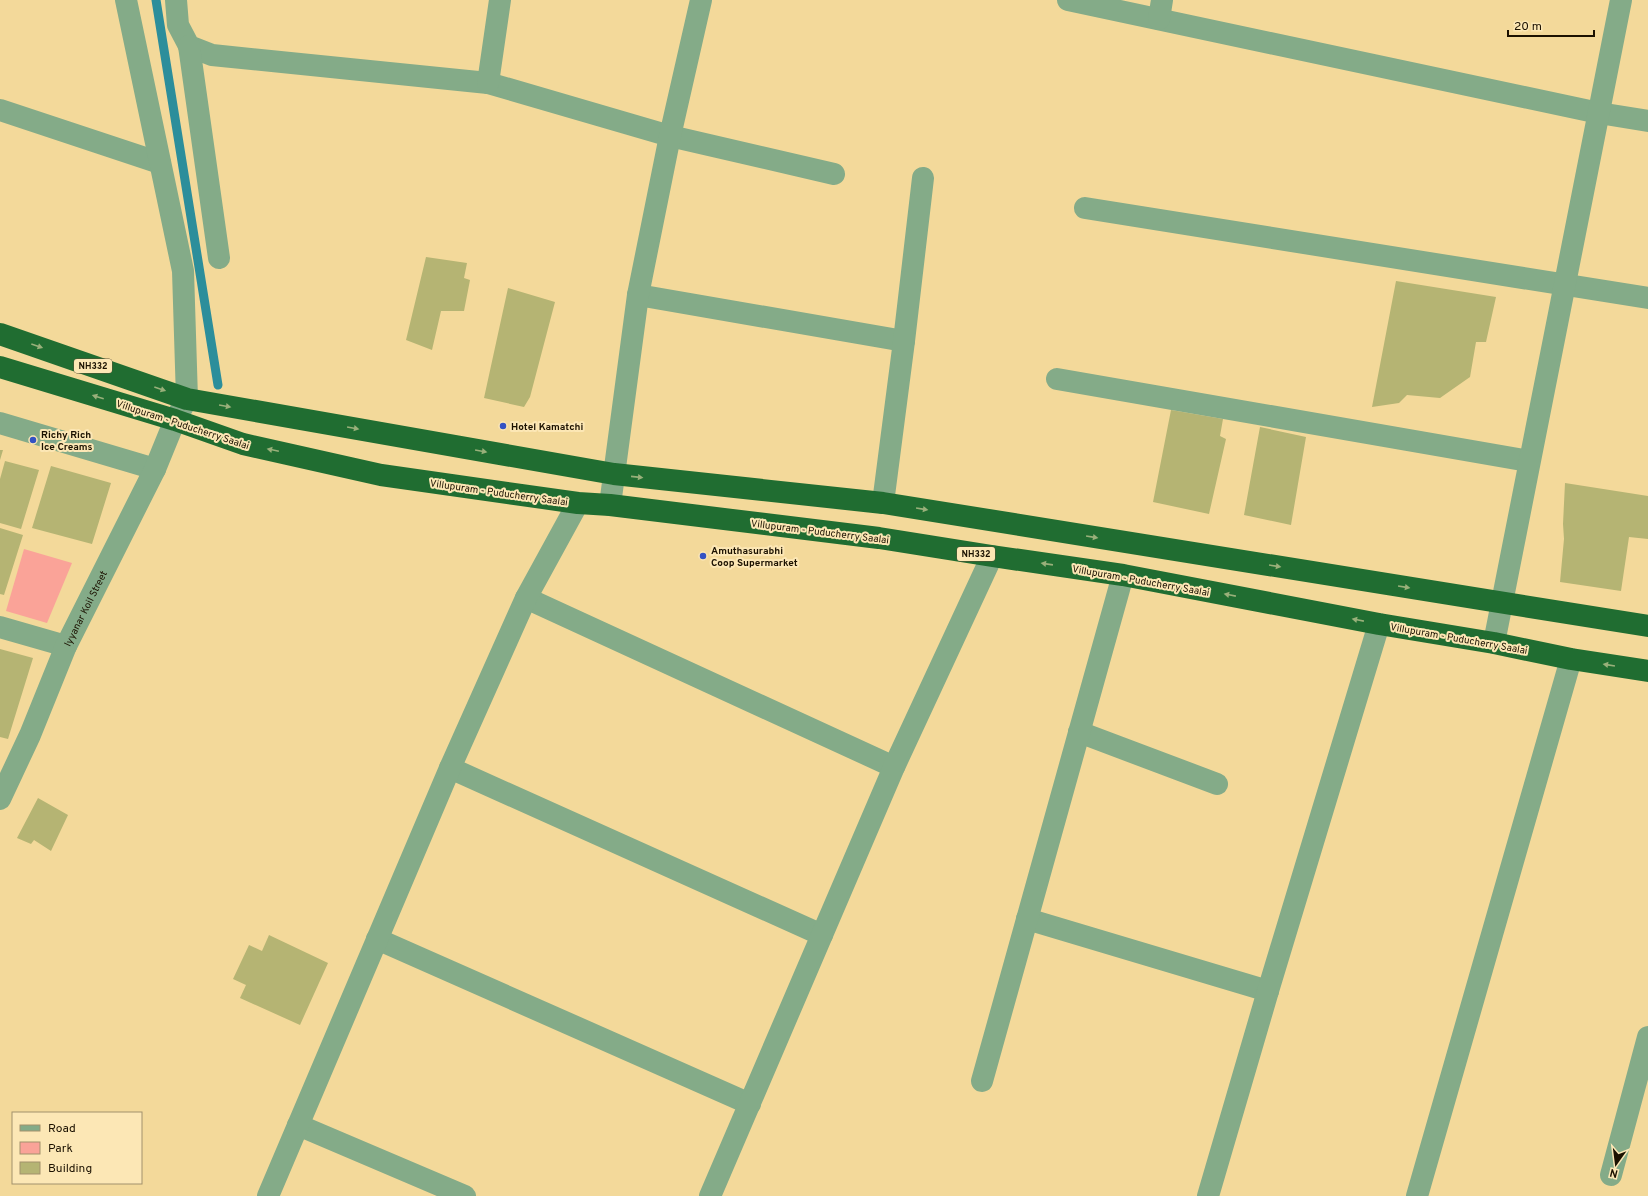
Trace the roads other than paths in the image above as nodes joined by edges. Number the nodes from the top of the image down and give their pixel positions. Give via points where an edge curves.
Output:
1 (126, 0) edge
2 (176, 0) edge
3 (500, 0) edge
4 (701, 0) edge
5 (1068, 0) edge
6 (1621, 0) edge
7 (1161, 10) edge
8 (188, 46) junction
9 (488, 83) junction
10 (0, 110) edge
11 (1599, 113) junction
12 (1648, 121) edge
13 (670, 136) junction
14 (160, 163) junction
15 (834, 174) dead end
16 (923, 178) dead end
17 (1085, 208) dead end
18 (219, 258) dead end
19 (1565, 284) junction
20 (638, 295) junction
21 (1648, 298) edge
22 (0, 334) edge
23 (904, 341) junction
24 (0, 367) edge
25 (1057, 379) dead end
26 (187, 399) junction
27 (175, 420) junction
28 (0, 423) edge
29 (1529, 461) junction
30 (154, 469) junction
31 (614, 474) junction
32 (578, 503) junction
33 (883, 503) junction
34 (610, 505) junction
35 (992, 556) junction
36 (1123, 575) junction
37 (526, 598) junction
38 (1501, 602) junction
39 (1379, 624) junction
40 (1648, 626) edge
41 (0, 627) edge
42 (1494, 643) junction
43 (66, 646) junction
44 (1570, 659) junction
45 (1648, 671) edge
46 (1079, 732) junction
47 (894, 767) junction
48 (450, 768) junction
49 (1217, 784) dead end
50 (0, 799) edge
51 (1027, 919) junction
52 (822, 935) junction
53 (377, 939) junction
54 (1268, 991) junction
55 (1648, 1037) edge
56 (982, 1080) dead end
57 (750, 1104) junction
58 (298, 1125) junction
59 (1611, 1175) dead end
60 (718, 1194) edge
61 (268, 1196) edge
62 (465, 1196) edge
63 (1208, 1196) edge
64 (1417, 1196) edge

1 - 14 street
2 - 8 street via 178,25
3 - 9 street
4 - 13 street
5 - 7 street
6 - 11 street
7 - 11 street
8 - 9 street via 212,55
8 - 18 street
9 - 13 street
10 - 14 street
11 - 12 street
11 - 19 street
13 - 15 street
13 - 20 street
14 - 26 street via 182,271
16 - 23 street
17 - 19 street
19 - 21 street
19 - 29 street
20 - 23 street
20 - 31 street
22 -> 26 highway, NH332
23 - 33 street
27 -> 24 highway, Villupuram - Puducherry Saalai / NH332
25 - 29 street
26 - 27 street, Iyyanar Koil Street
26 -> 31 highway
27 - 30 street, Iyyanar Koil Street
32 -> 27 highway, Villupuram - Puducherry Saalai / NH332 via 381,475 243,444
28 - 30 street
29 - 38 street
30 - 43 street, Iyyanar Koil Street
31 -> 33 highway
31 - 34 street
32 - 34 highway, Villupuram - Puducherry Saalai / NH332
32 - 37 street
33 -> 38 highway
34 - 35 highway, Villupuram - Puducherry Saalai / NH332 via 879,538
36 -> 35 highway, Villupuram - Puducherry Saalai / NH332
35 - 47 street
39 -> 36 highway, Villupuram - Puducherry Saalai / NH332
36 - 46 street
37 - 47 street
37 - 48 street
38 - 40 highway
38 - 42 street
39 - 42 highway, Villupuram - Puducherry Saalai / NH332
39 - 54 street
41 - 43 street
42 - 44 highway, Villupuram - Puducherry Saalai / NH332
43 - 50 street, Iyyanar Koil Street via 30,736
45 -> 44 highway, Villupuram - Puducherry Saalai / NH332
44 - 64 street
46 - 49 street
46 - 51 street
47 - 52 street
48 - 52 street
48 - 53 street
51 - 54 street
51 - 56 street
52 - 57 street
53 - 57 street
53 - 58 street
54 - 63 street
55 - 59 street
57 - 60 street
58 - 61 street
58 - 62 street

